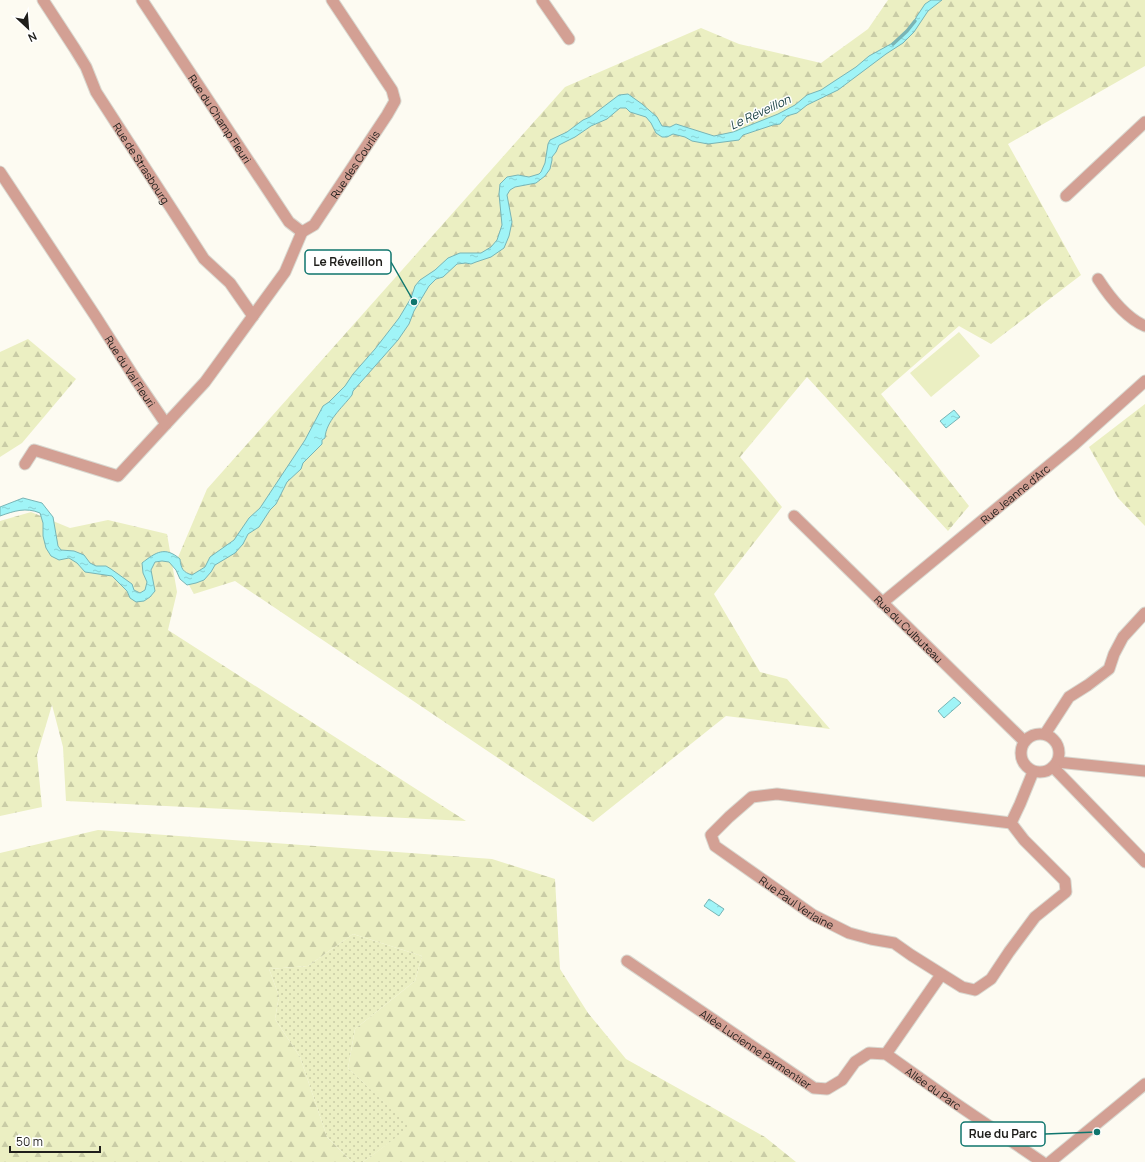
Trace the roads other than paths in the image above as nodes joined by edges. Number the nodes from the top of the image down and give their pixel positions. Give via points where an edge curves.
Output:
1 (43, 0) edge
2 (142, 0) edge
3 (332, 0) edge
4 (542, 0) edge
5 (569, 39) dead end
6 (1145, 122) edge
7 (0, 172) edge
8 (1066, 196) dead end
9 (302, 232) junction
10 (1098, 280) dead end
11 (254, 316) junction
12 (1145, 326) edge
13 (1145, 381) edge
14 (166, 424) junction
15 (25, 464) dead end
16 (794, 516) dead end
17 (882, 603) junction
18 (1145, 613) edge
19 (1044, 734) junction
20 (1024, 741) junction
21 (1055, 765) junction
22 (1145, 771) edge
23 (1033, 772) junction
24 (1011, 823) junction
25 (1145, 862) edge
26 (627, 961) dead end
27 (941, 974) junction
28 (886, 1054) junction
29 (1145, 1084) edge
30 (1042, 1162) edge
31 (1050, 1162) edge

1 - 11 street, Rue de Strasbourg via 86,67 96,92 204,259 230,283
2 - 9 street, Rue du Champ Fleuri via 289,222
3 - 9 street, Rue des Courlis via 392,90 395,101 314,225
4 - 5 street
6 - 8 street
7 - 14 street, Rue du Val Fleuri
9 - 11 street via 285,272
10 - 12 street via 1112,300
11 - 14 street via 205,382
13 - 17 street, Rue Jeanne d'Arc via 1075,444
14 - 15 street via 118,476 34,450
16 - 17 street, Rue du Culbuteau
17 - 20 street, Rue du Culbuteau
18 - 19 street via 1123,637 1109,669 1069,697
19 - 20 street via 1033,735
19 - 21 street via 1054,740 1058,748 1059,756
20 - 23 street via 1020,756 1024,765
21 - 22 street
21 - 23 street via 1048,771
21 - 25 street
23 - 24 street
24 - 27 street, Rue Paul Verlaine via 1024,840 1065,881 1066,892 1035,917 991,979 975,990 962,987
24 - 27 street, Rue Paul Verlaine via 777,794 752,797 712,835 715,846 813,915 849,933 894,943
26 - 28 street, Allée Lucienne Parmentier via 814,1088 827,1089 842,1080 855,1062 869,1053
27 - 28 street
28 - 30 street, Allée du Parc
29 - 31 street

